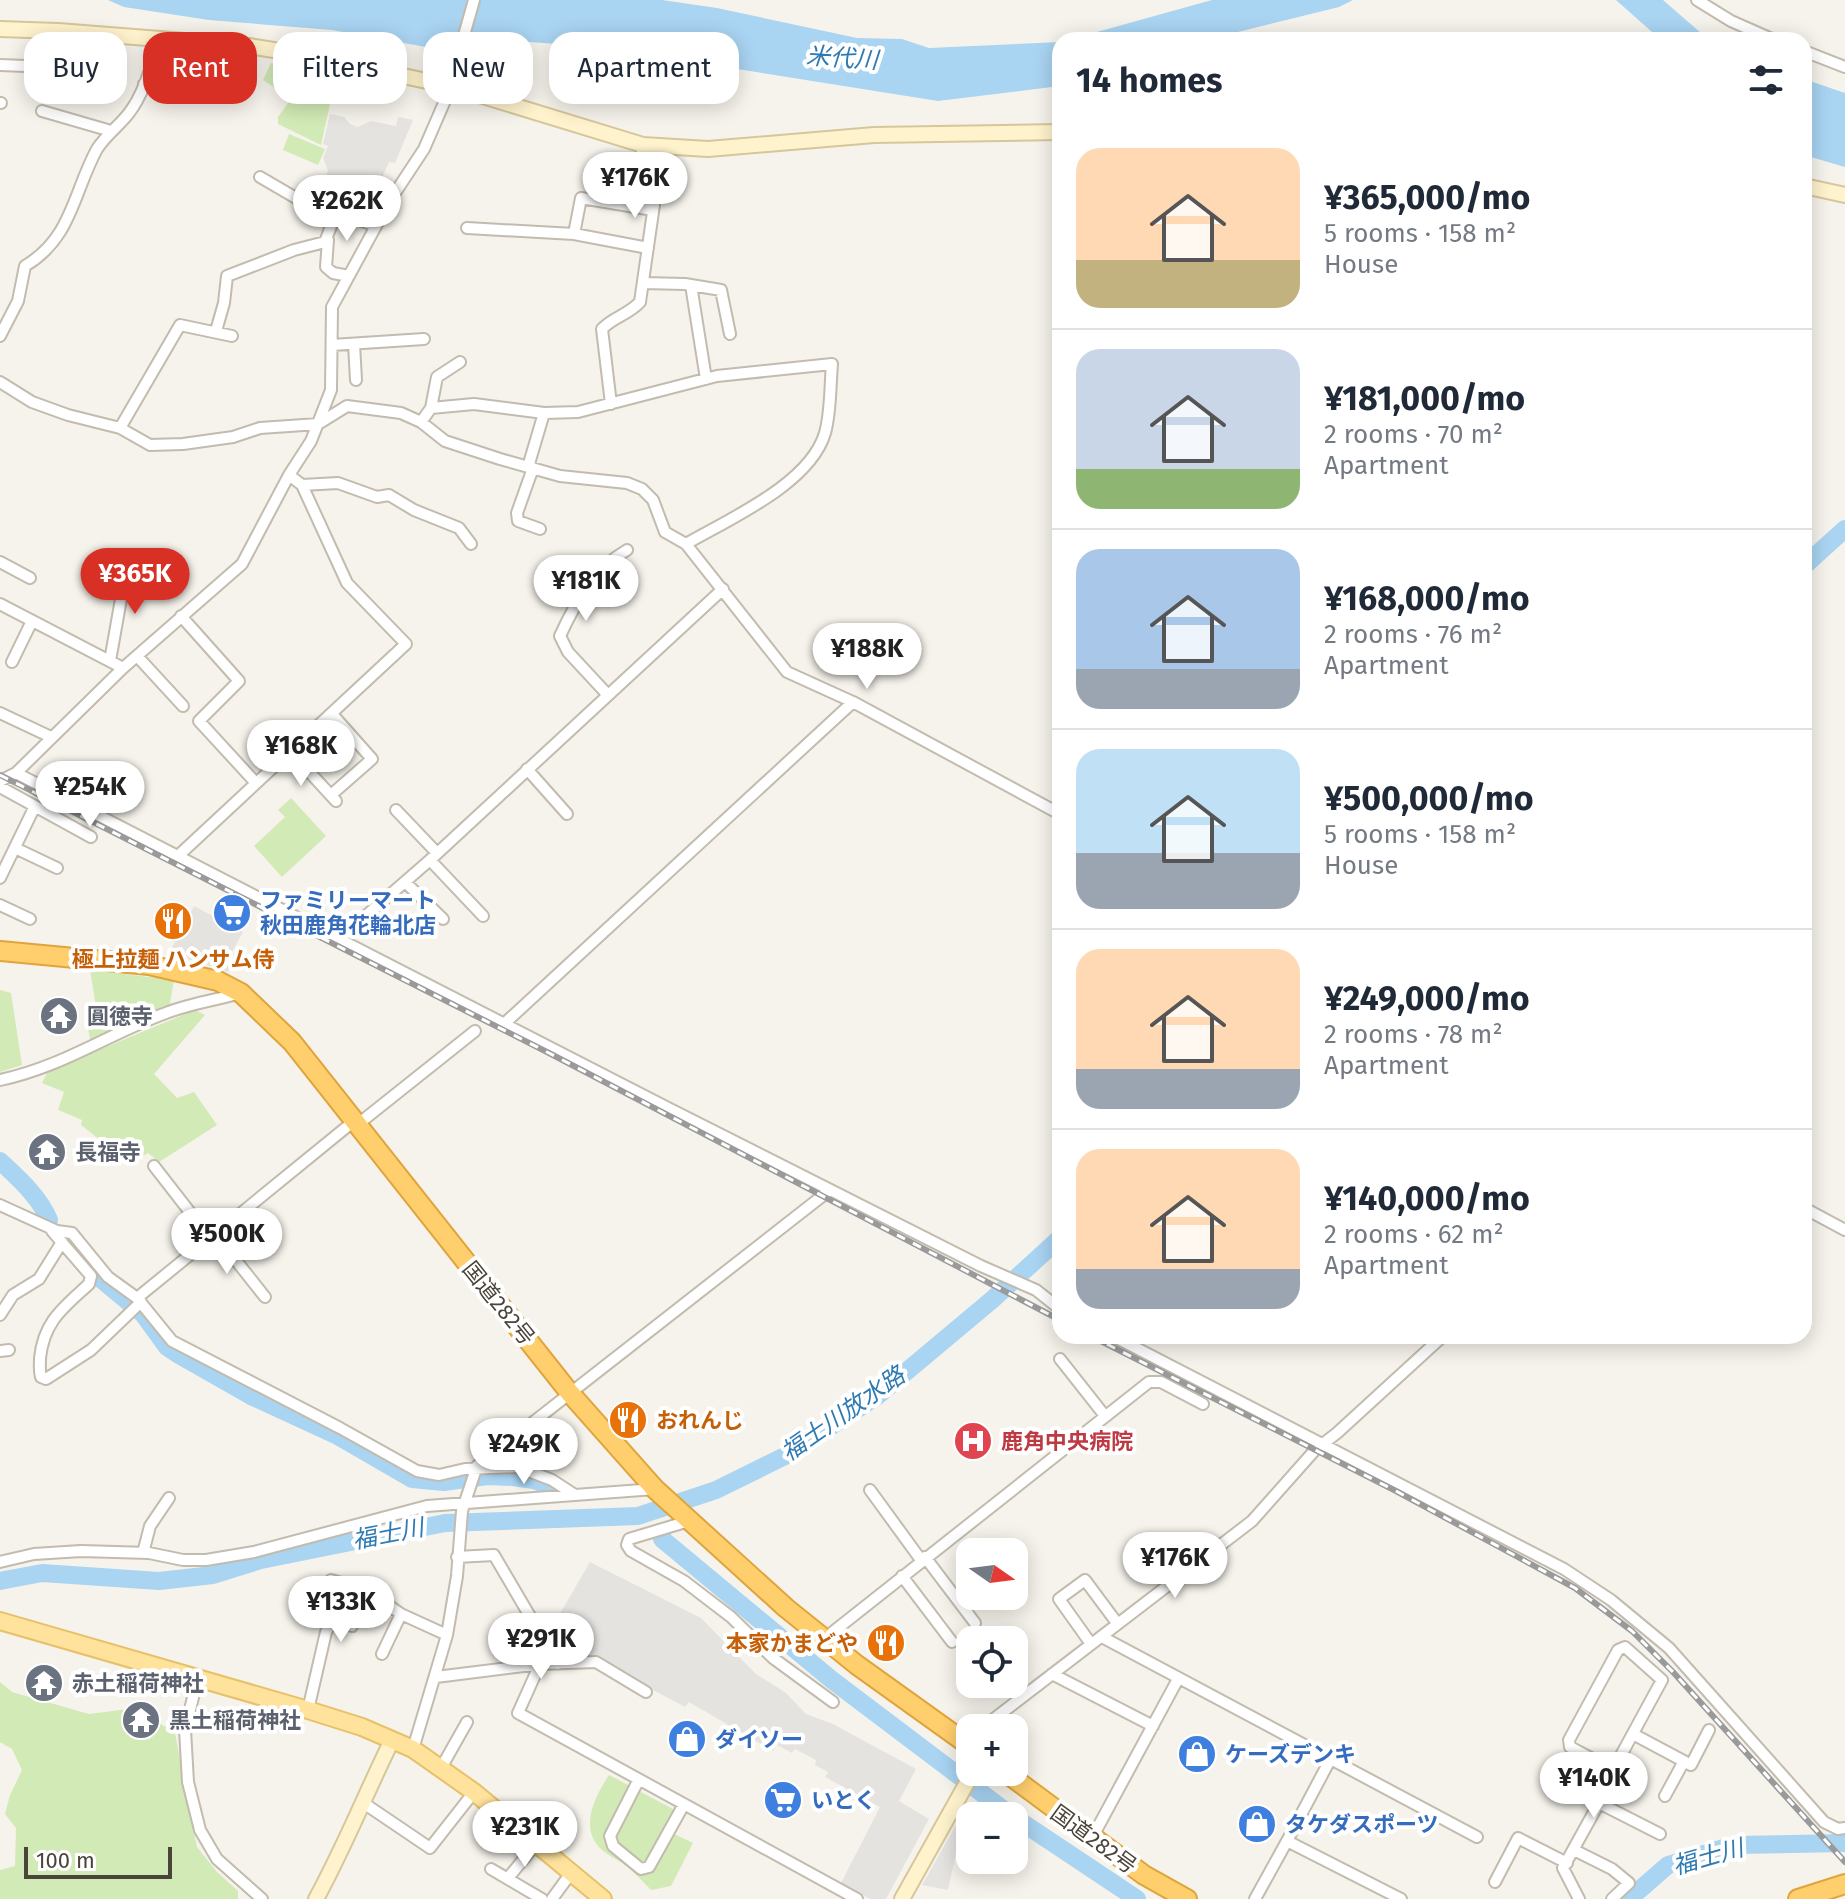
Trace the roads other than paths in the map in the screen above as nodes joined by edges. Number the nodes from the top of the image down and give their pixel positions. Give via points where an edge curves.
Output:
1 (474, 0) edge
2 (1697, 0) edge
3 (0, 29) edge
4 (465, 32) edge
5 (1756, 32) edge
6 (143, 38) edge
7 (257, 47) edge
8 (1812, 54) edge
9 (0, 65) edge
10 (24, 66) edge
11 (1845, 67) edge
12 (423, 75) edge
13 (143, 86) edge
14 (442, 104) edge
15 (523, 104) edge
16 (42, 111) dead end
17 (111, 131) junction
18 (1052, 132) edge
19 (643, 145) junction
20 (260, 177) dead end
21 (1812, 188) edge
22 (1845, 195) edge
23 (653, 210) junction
24 (336, 213) junction
25 (376, 226) junction
26 (467, 228) dead end
27 (574, 234) junction
28 (328, 240) junction
29 (648, 248) junction
30 (349, 276) junction
31 (643, 283) junction
32 (691, 285) junction
33 (216, 331) junction
34 (730, 334) dead end
35 (0, 336) edge
36 (232, 336) dead end
37 (424, 339) dead end
38 (354, 344) junction
39 (332, 345) junction
40 (460, 362) dead end
41 (706, 379) junction
42 (356, 380) dead end
43 (0, 382) edge
44 (611, 404) junction
45 (431, 408) junction
46 (544, 413) junction
47 (421, 422) junction
48 (318, 424) junction
49 (120, 428) junction
50 (531, 468) junction
51 (289, 475) junction
52 (302, 485) junction
53 (540, 529) dead end
54 (471, 544) dead end
55 (686, 544) junction
56 (627, 550) dead end
57 (0, 562) edge
58 (127, 565) dead end
59 (30, 578) dead end
60 (723, 589) junction
61 (0, 604) edge
62 (181, 616) junction
63 (32, 621) junction
64 (137, 656) junction
65 (110, 661) junction
66 (12, 662) dead end
67 (123, 668) junction
68 (607, 694) junction
69 (853, 702) junction
70 (183, 706) dead end
71 (0, 713) edge
72 (332, 714) junction
73 (51, 737) junction
74 (291, 752) junction
75 (527, 769) junction
76 (16, 773) junction
77 (256, 783) junction
78 (0, 784) edge
79 (35, 806) junction
80 (396, 810) dead end
81 (1052, 810) edge
82 (567, 814) dead end
83 (91, 837) dead end
84 (15, 848) junction
85 (179, 855) junction
86 (433, 856) junction
87 (57, 868) dead end
88 (1, 876) edge
89 (405, 882) junction
90 (0, 905) edge
91 (483, 916) dead end
92 (30, 919) dead end
93 (443, 919) dead end
94 (338, 940) junction
95 (0, 951) edge
96 (241, 993) junction
97 (505, 1023) junction
98 (475, 1031) dead end
99 (0, 1080) edge
100 (355, 1123) junction
101 (154, 1166) dead end
102 (830, 1190) junction
103 (0, 1205) edge
104 (1812, 1212) edge
105 (48, 1227) junction
106 (1845, 1230) edge
107 (212, 1236) junction
108 (62, 1242) junction
109 (265, 1297) dead end
110 (139, 1300) junction
111 (1052, 1303) edge
112 (0, 1315) edge
113 (1129, 1344) edge
114 (1434, 1344) edge
115 (1060, 1359) dead end
116 (569, 1392) junction
117 (1203, 1404) dead end
118 (1105, 1416) junction
119 (1323, 1443) junction
120 (472, 1477) junction
121 (655, 1489) junction
122 (870, 1490) dead end
123 (575, 1495) junction
124 (169, 1498) dead end
125 (463, 1507) junction
126 (688, 1520) junction
127 (457, 1552) junction
128 (143, 1553) junction
129 (923, 1559) junction
130 (0, 1562) edge
131 (902, 1576) junction
132 (368, 1591) junction
133 (401, 1614) junction
134 (316, 1620) dead end
135 (0, 1621) edge
136 (975, 1623) dead end
137 (1117, 1623) junction
138 (447, 1635) junction
139 (1102, 1637) junction
140 (824, 1639) junction
141 (952, 1642) dead end
142 (1091, 1644) junction
143 (382, 1654) dead end
144 (540, 1664) junction
145 (558, 1664) junction
146 (1052, 1674) junction
147 (198, 1677) junction
148 (436, 1677) junction
149 (1178, 1679) junction
150 (646, 1692) dead end
151 (833, 1702) dead end
152 (308, 1710) junction
153 (1000, 1714) edge
154 (467, 1722) dead end
155 (1153, 1726) junction
156 (1709, 1730) dead end
157 (956, 1733) edge
158 (1633, 1734) junction
159 (392, 1740) junction
160 (413, 1749) junction
161 (1330, 1760) junction
162 (1684, 1761) junction
163 (441, 1768) junction
164 (1613, 1770) junction
165 (638, 1781) junction
166 (965, 1786) edge
167 (1023, 1786) edge
168 (474, 1792) junction
169 (1665, 1796) dead end
170 (362, 1802) junction
171 (1599, 1803) junction
172 (683, 1806) junction
173 (1845, 1828) edge
174 (1660, 1834) dead end
175 (1477, 1837) dead end
176 (1092, 1838) junction
177 (1287, 1841) junction
178 (536, 1844) junction
179 (1574, 1850) junction
180 (1567, 1863) junction
181 (491, 1869) dead end
182 (571, 1873) junction
183 (508, 1878) junction
184 (1495, 1882) dead end
185 (1845, 1884) edge
186 (262, 1899) edge
187 (316, 1899) edge
188 (542, 1899) edge
189 (552, 1899) edge
190 (603, 1899) edge
191 (857, 1899) edge
192 (902, 1899) edge
193 (1187, 1899) edge
194 (1255, 1899) edge
195 (1401, 1899) edge
196 (1579, 1899) edge
197 (1612, 1899) edge
198 (1798, 1899) edge

1 - 4 street
2 - 5 street
3 - 6 street
7 - 12 street
8 - 11 street
9 - 10 street
13 - 17 street via 130,112
14 - 25 street via 424,149
15 - 19 street
16 - 17 street
17 - 35 street via 88,167 59,237 25,266 18,301
18 - 19 street via 874,135 708,149
19 - 23 street via 640,171
20 - 24 street
21 - 22 street
23 - 27 street via 581,198
23 - 29 street
24 - 25 street
24 - 28 street
25 - 30 street
26 - 27 street
27 - 29 street
28 - 30 street via 326,267
28 - 33 street via 227,276
29 - 31 street
30 - 39 street via 332,307
31 - 32 street
31 - 44 street via 640,302 602,329
32 - 34 street via 723,291
32 - 41 street
33 - 36 street
33 - 49 street via 180,325
37 - 38 street
38 - 39 street
38 - 42 street
39 - 48 street via 331,390
40 - 45 street via 437,377
41 - 44 street
41 - 55 street via 832,364 825,432 808,463 771,495
43 - 49 street via 32,402
44 - 46 street
45 - 46 street via 474,404
45 - 47 street
46 - 50 street
47 - 48 street via 401,413 347,406
47 - 50 street via 445,441
48 - 49 street via 150,445
48 - 51 street
50 - 53 street via 518,521
50 - 55 street via 642,489 653,500 665,532
51 - 52 street
51 - 62 street via 242,564
52 - 54 street via 338,483 377,497 389,495 459,528
52 - 72 street via 347,583 406,644
55 - 60 street
56 - 68 street via 598,572 560,636
57 - 59 street
58 - 65 street
60 - 68 street
60 - 69 street via 787,672
61 - 63 street
62 - 64 street
62 - 77 street via 239,681 199,721
63 - 65 street
63 - 66 street
64 - 67 street
64 - 70 street
65 - 67 street
67 - 73 street
68 - 75 street
69 - 81 street
69 - 97 street
71 - 73 street
72 - 74 street
72 - 74 street via 372,759 334,798
73 - 76 street
74 - 77 street
75 - 82 street
75 - 86 street
76 - 78 street
76 - 85 street
77 - 85 street
78 - 79 street
79 - 83 street
79 - 84 street
80 - 86 street
84 - 87 street
84 - 88 street
85 - 94 street
86 - 89 street
86 - 91 street
89 - 93 street
89 - 94 street
90 - 92 street
94 - 97 street
95 - 96 highway, 国道282号 via 149,965 218,981
96 - 99 street via 166,1013 75,1057
96 - 100 highway, 国道282号 via 292,1042
97 - 102 street
98 - 100 street
100 - 107 street
100 - 116 highway, 国道282号
101 - 107 street
102 - 111 street via 1036,1290
102 - 116 street
103 - 105 street
104 - 106 street
105 - 108 street
105 - 110 street via 72,1233 108,1277
107 - 109 street
107 - 110 street
108 - 110 street via 91,1276 49,1322 41,1345 41,1377 46,1379 83,1356
108 - 112 street via 39,1279 13,1295
110 - 120 street via 172,1341 417,1471 439,1475 465,1469
113 - 119 street
114 - 119 street
115 - 118 street
116 - 120 street
116 - 121 highway, 国道282号
117 - 118 street via 1161,1382 1149,1382
118 - 129 street
119 - 137 street via 1252,1521
119 - 173 street via 1564,1569 1611,1600 1669,1648 1824,1822
120 - 123 street via 497,1467 535,1471
120 - 125 street
121 - 123 street
121 - 126 highway, 国道282号
122 - 129 street
123 - 125 street
124 - 128 street via 150,1526
125 - 127 street
125 - 128 street via 427,1506 206,1560
126 - 140 highway, 国道282号
126 - 151 street via 629,1539 627,1545 684,1581
127 - 138 street
127 - 145 street via 494,1555
128 - 130 street via 81,1551
129 - 131 street
129 - 136 street
131 - 140 street
131 - 141 street
132 - 133 street
132 - 134 street via 331,1580
132 - 152 street via 352,1626 332,1621 326,1632
133 - 138 street
133 - 143 street
135 - 147 main road
137 - 139 street
137 - 142 street via 1085,1580 1059,1599
138 - 148 street
139 - 142 street
139 - 149 street
140 - 157 highway, 国道282号
142 - 146 street
144 - 145 street
144 - 148 street
144 - 165 street via 518,1713
145 - 150 street via 596,1662
146 - 153 street
146 - 155 street
147 - 152 main road
147 - 186 street via 185,1730 188,1782 200,1830 217,1859
148 - 160 street
149 - 155 street
149 - 161 street
152 - 159 main road
154 - 163 street
155 - 176 street
156 - 162 street via 1691,1765
158 - 162 street
158 - 164 street
158 - 164 street via 1662,1680 1625,1647 1618,1650 1569,1740 1570,1747
159 - 160 main road
159 - 170 street
160 - 163 main road
161 - 175 street
161 - 177 street
162 - 169 street
163 - 168 main road
164 - 171 street
165 - 172 street
165 - 172 street via 610,1836 613,1846 641,1869 649,1867
166 - 192 street
167 - 176 highway, 国道282号
168 - 170 street via 430,1848
168 - 178 main road
170 - 187 street
171 - 174 street
171 - 179 street
172 - 191 street
176 - 193 highway, 国道282号
177 - 194 street
177 - 195 street
178 - 182 main road
178 - 183 street
179 - 180 street
179 - 197 street via 1629,1883
180 - 184 street via 1518,1838
180 - 196 street via 1563,1868
181 - 183 street
182 - 189 street
182 - 190 main road
183 - 188 street
185 - 198 highway

